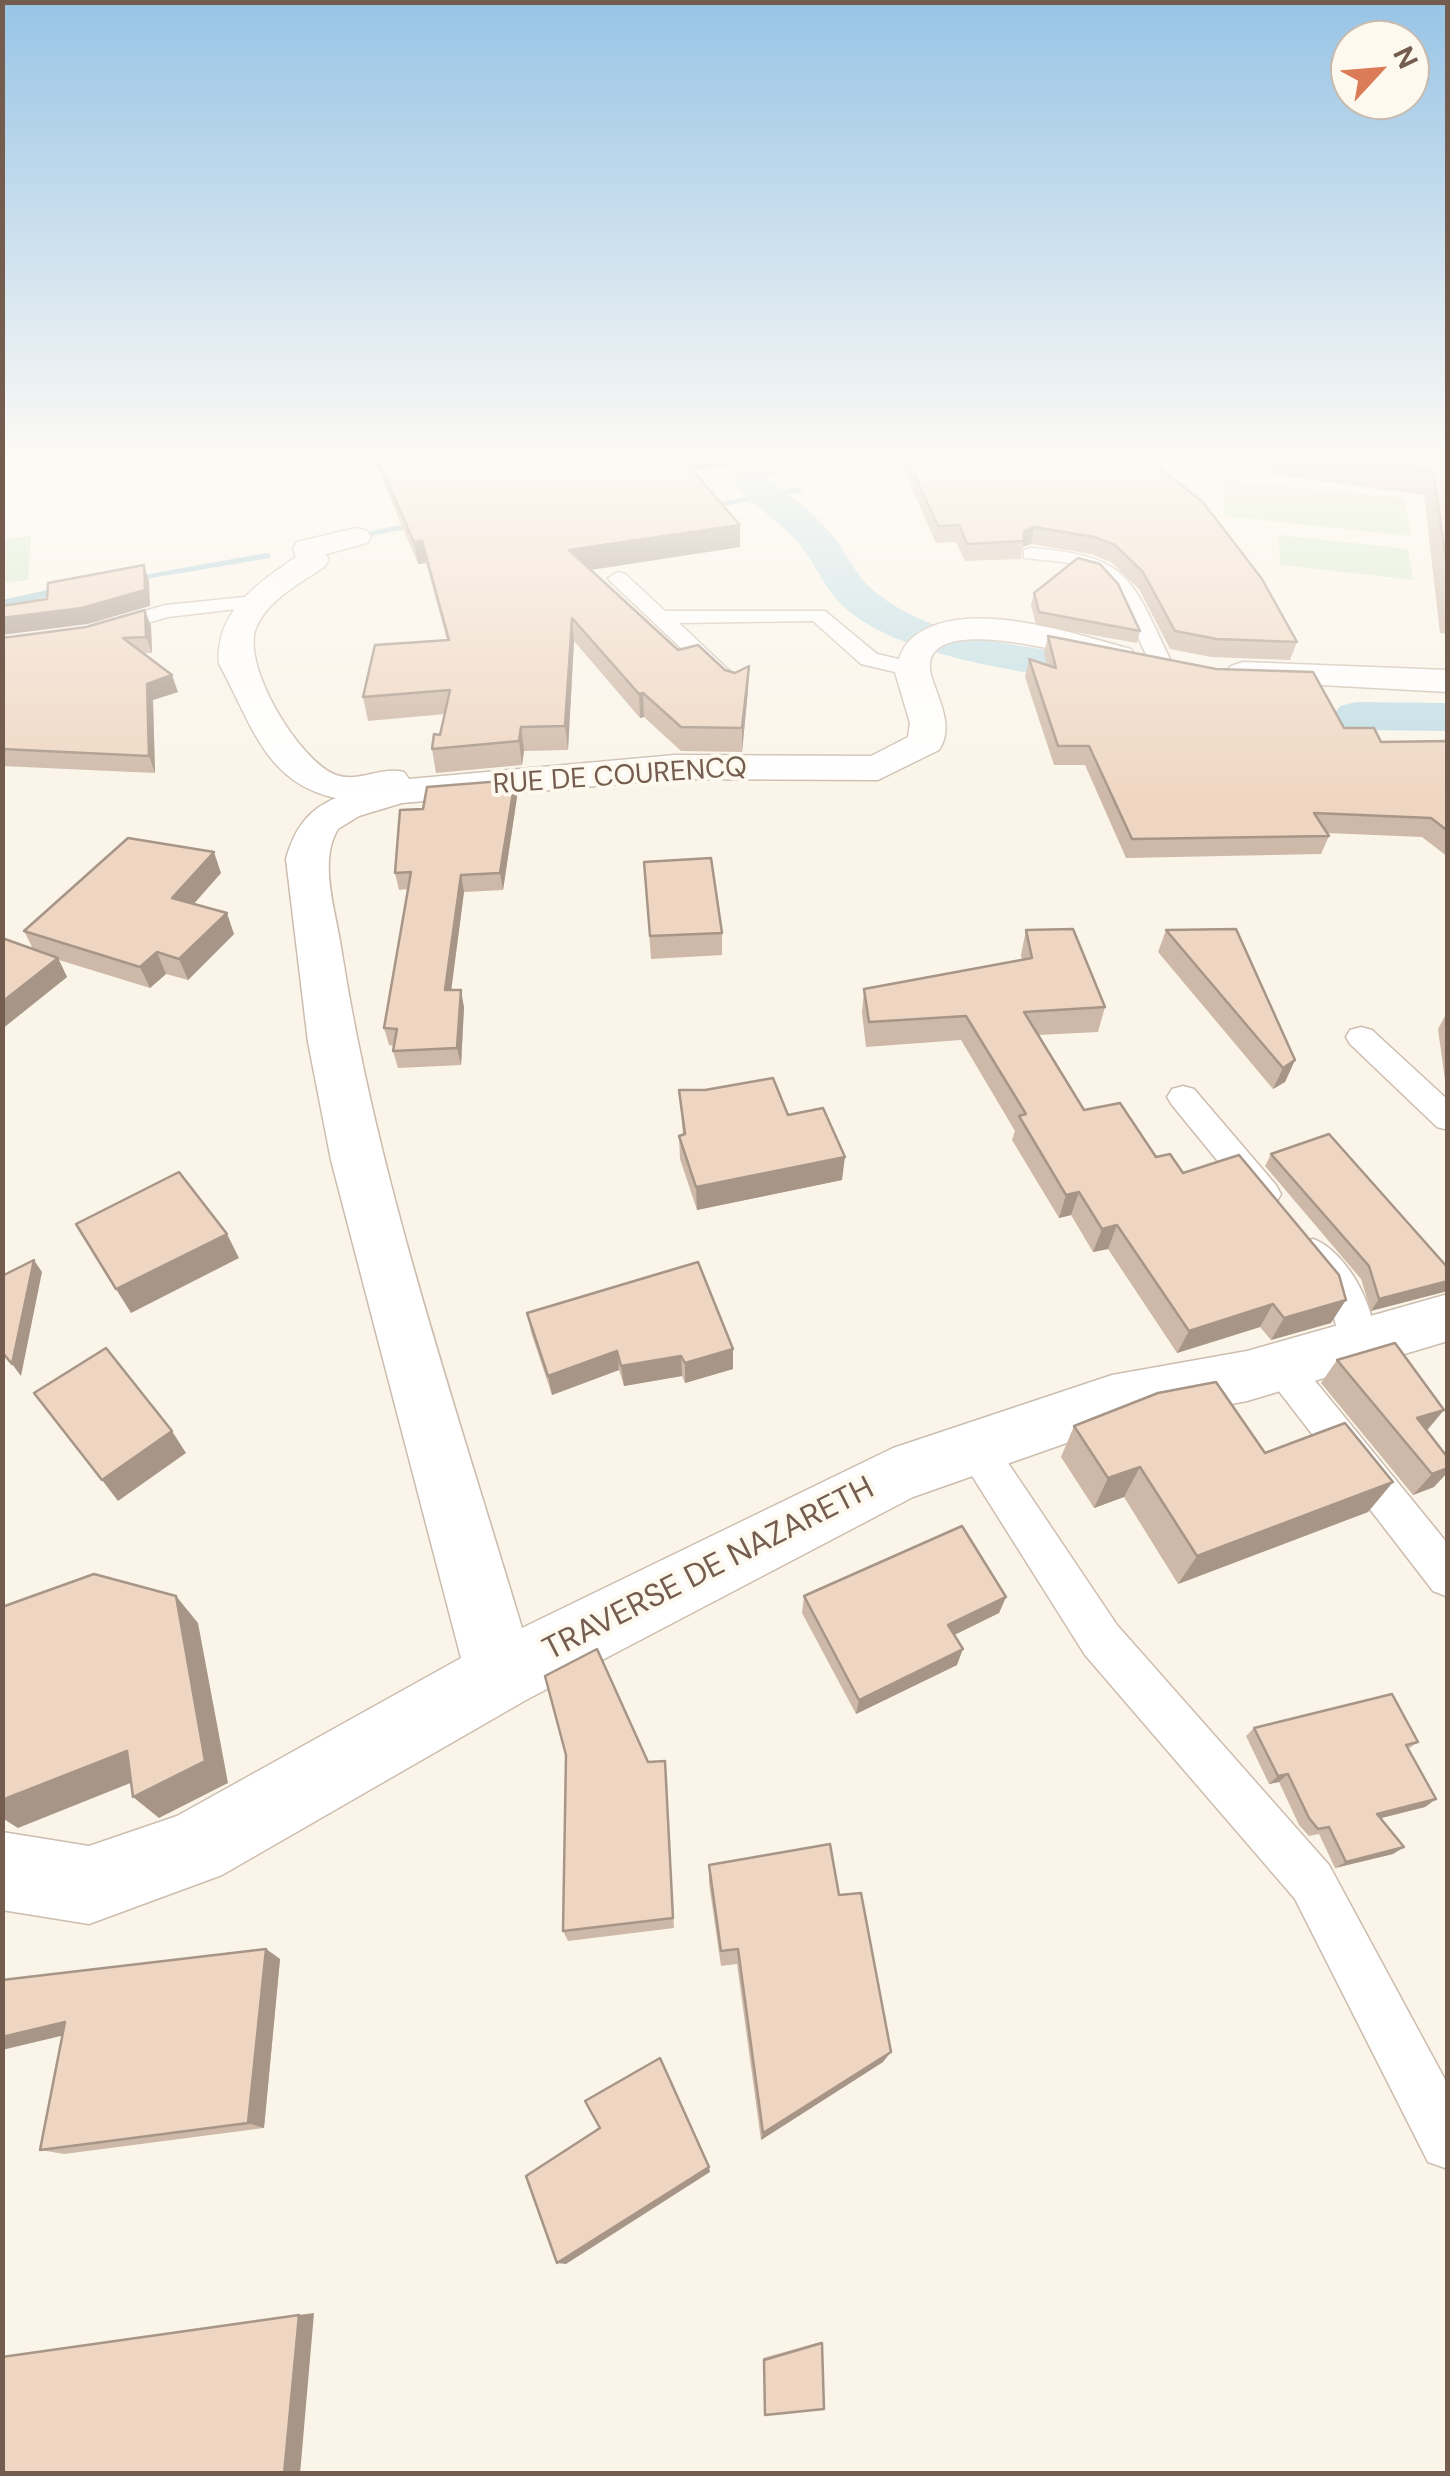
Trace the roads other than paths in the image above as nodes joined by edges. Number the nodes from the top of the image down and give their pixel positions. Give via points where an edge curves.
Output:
1 (296, 572) edge
2 (1114, 572) edge
3 (618, 578) dead end
4 (255, 602) junction
5 (660, 616) junction
6 (76, 636) edge
7 (929, 649) junction
8 (1189, 668) junction
9 (1448, 681) edge
10 (736, 686) edge
11 (436, 788) junction
12 (1361, 1036) dead end
13 (1183, 1097) dead end
14 (1448, 1118) edge
15 (1448, 1317) edge
16 (1357, 1344) junction
17 (1281, 1366) junction
18 (976, 1448) junction
19 (1448, 1578) edge
20 (501, 1675) junction
21 (2, 1871) edge
22 (1448, 2142) edge

1 - 4 street
2 - 8 lane
3 - 5 lane
4 - 6 lane via 166,611
4 - 11 street via 232,645 236,664 293,765 310,780 344,788 410,780
5 - 7 lane via 818,615 869,658
5 - 10 lane
7 - 8 street via 1006,630
7 - 11 street, RUE DE COURENCQ via 926,742 878,768 675,767
8 - 9 street
11 - 20 street, RUE DE COURENCQ via 345,808 324,821 306,859 358,1160
12 - 14 lane
13 - 16 lane via 1345,1291
15 - 16 street, TRAVERSE DE NAZARETH
16 - 17 street, TRAVERSE DE NAZARETH
17 - 18 street, TRAVERSE DE NAZARETH via 1112,1400
17 - 19 lane
18 - 20 street, TRAVERSE DE NAZARETH via 893,1476
18 - 22 lane via 1102,1640 1312,1882
20 - 21 street, TRAVERSE DE NAZARETH via 195,1848 89,1884

